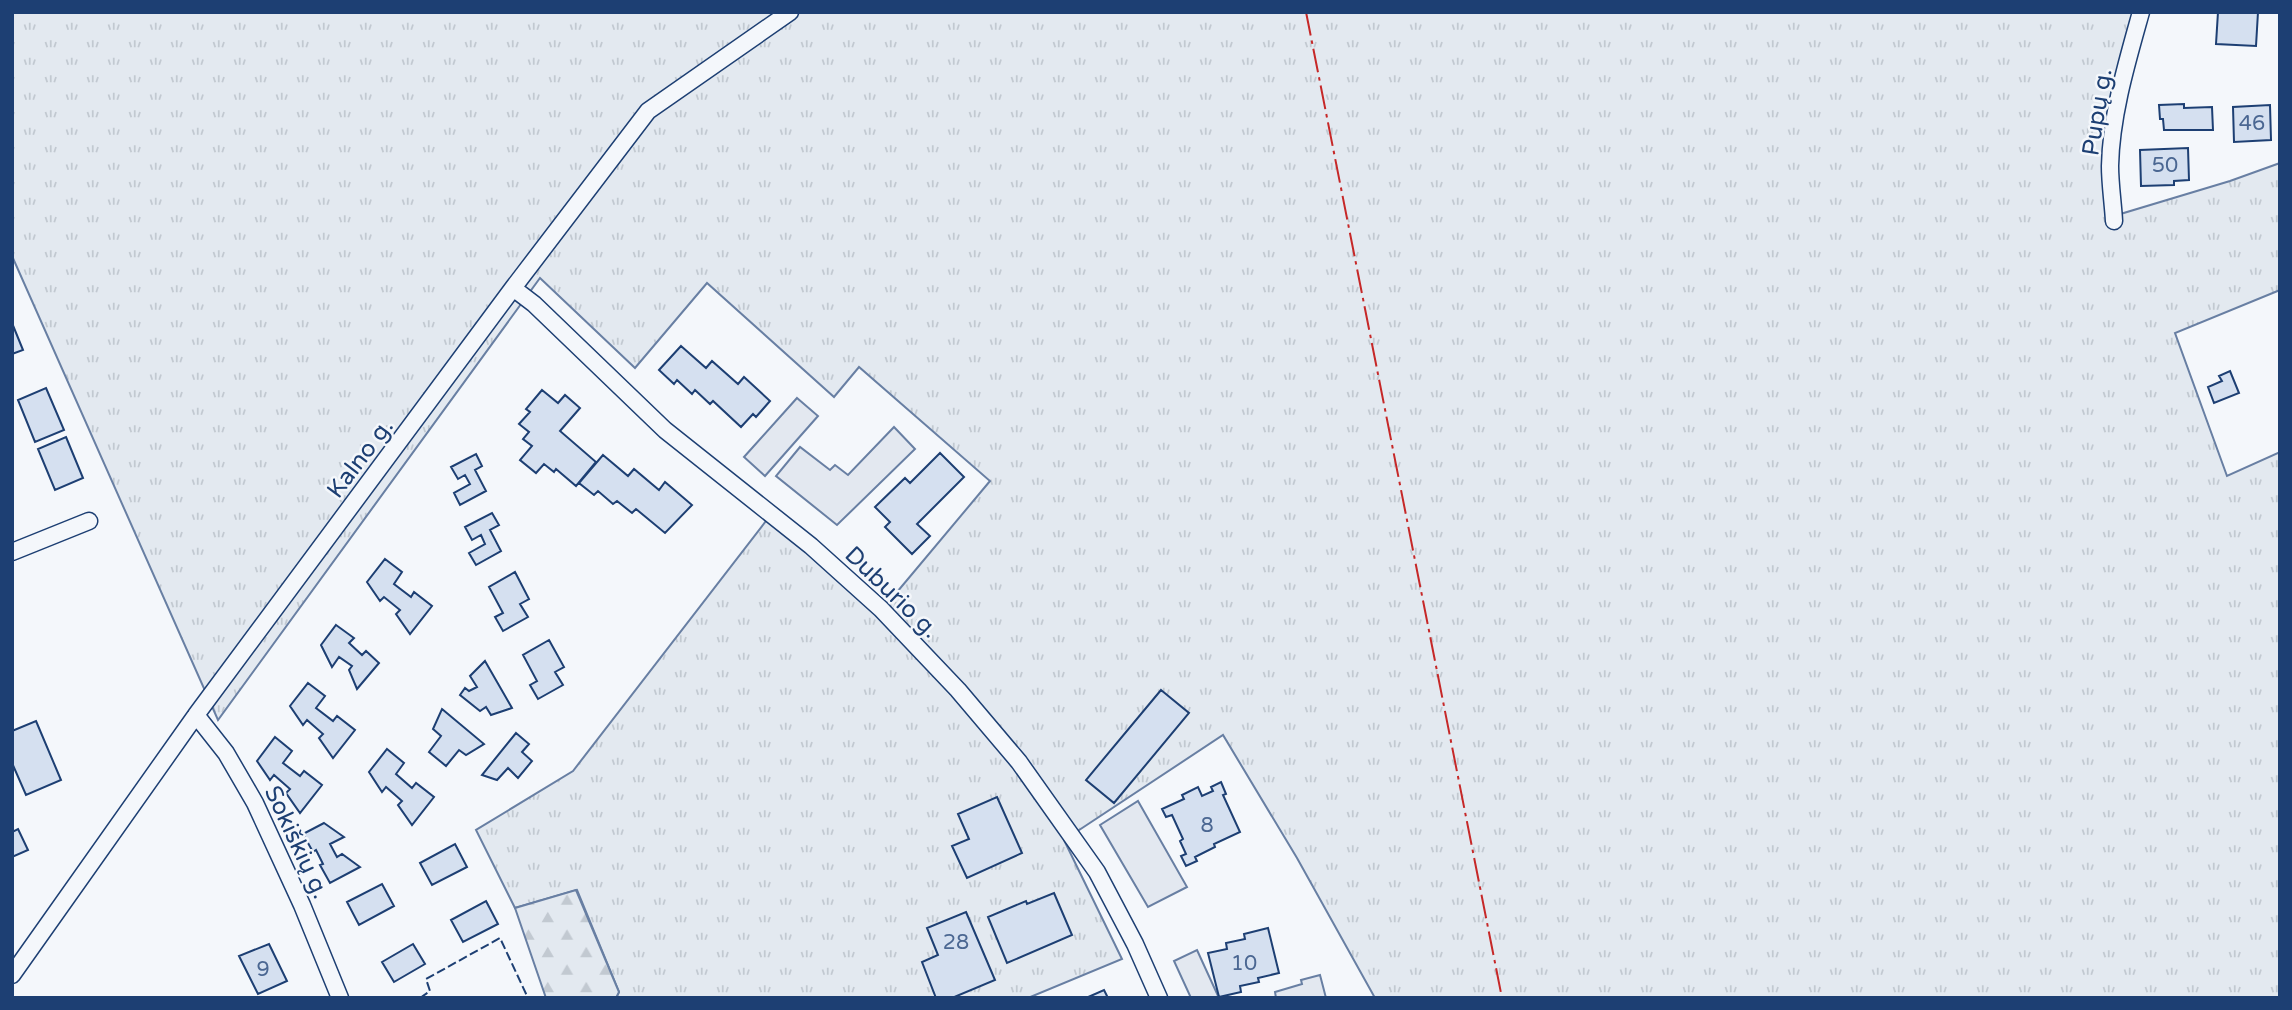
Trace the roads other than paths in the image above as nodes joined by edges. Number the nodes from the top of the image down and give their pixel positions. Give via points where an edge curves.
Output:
1 (790, 12) edge
2 (2141, 12) edge
3 (2114, 220) dead end
4 (513, 288) junction
5 (89, 521) dead end
6 (12, 552) edge
7 (197, 715) junction
8 (12, 975) edge
9 (340, 998) edge
10 (1158, 998) edge

1 - 4 street, Kalno g. via 648,111
2 - 3 street, Pupų g. via 2115,120 2110,167
4 - 7 street, Kalno g.
4 - 10 street, Duburio g. via 664,430 811,545 881,609 958,690 1019,762 1097,872
5 - 6 street
7 - 8 street, Kalno g.
7 - 9 street, Sokiškių g. via 255,803

